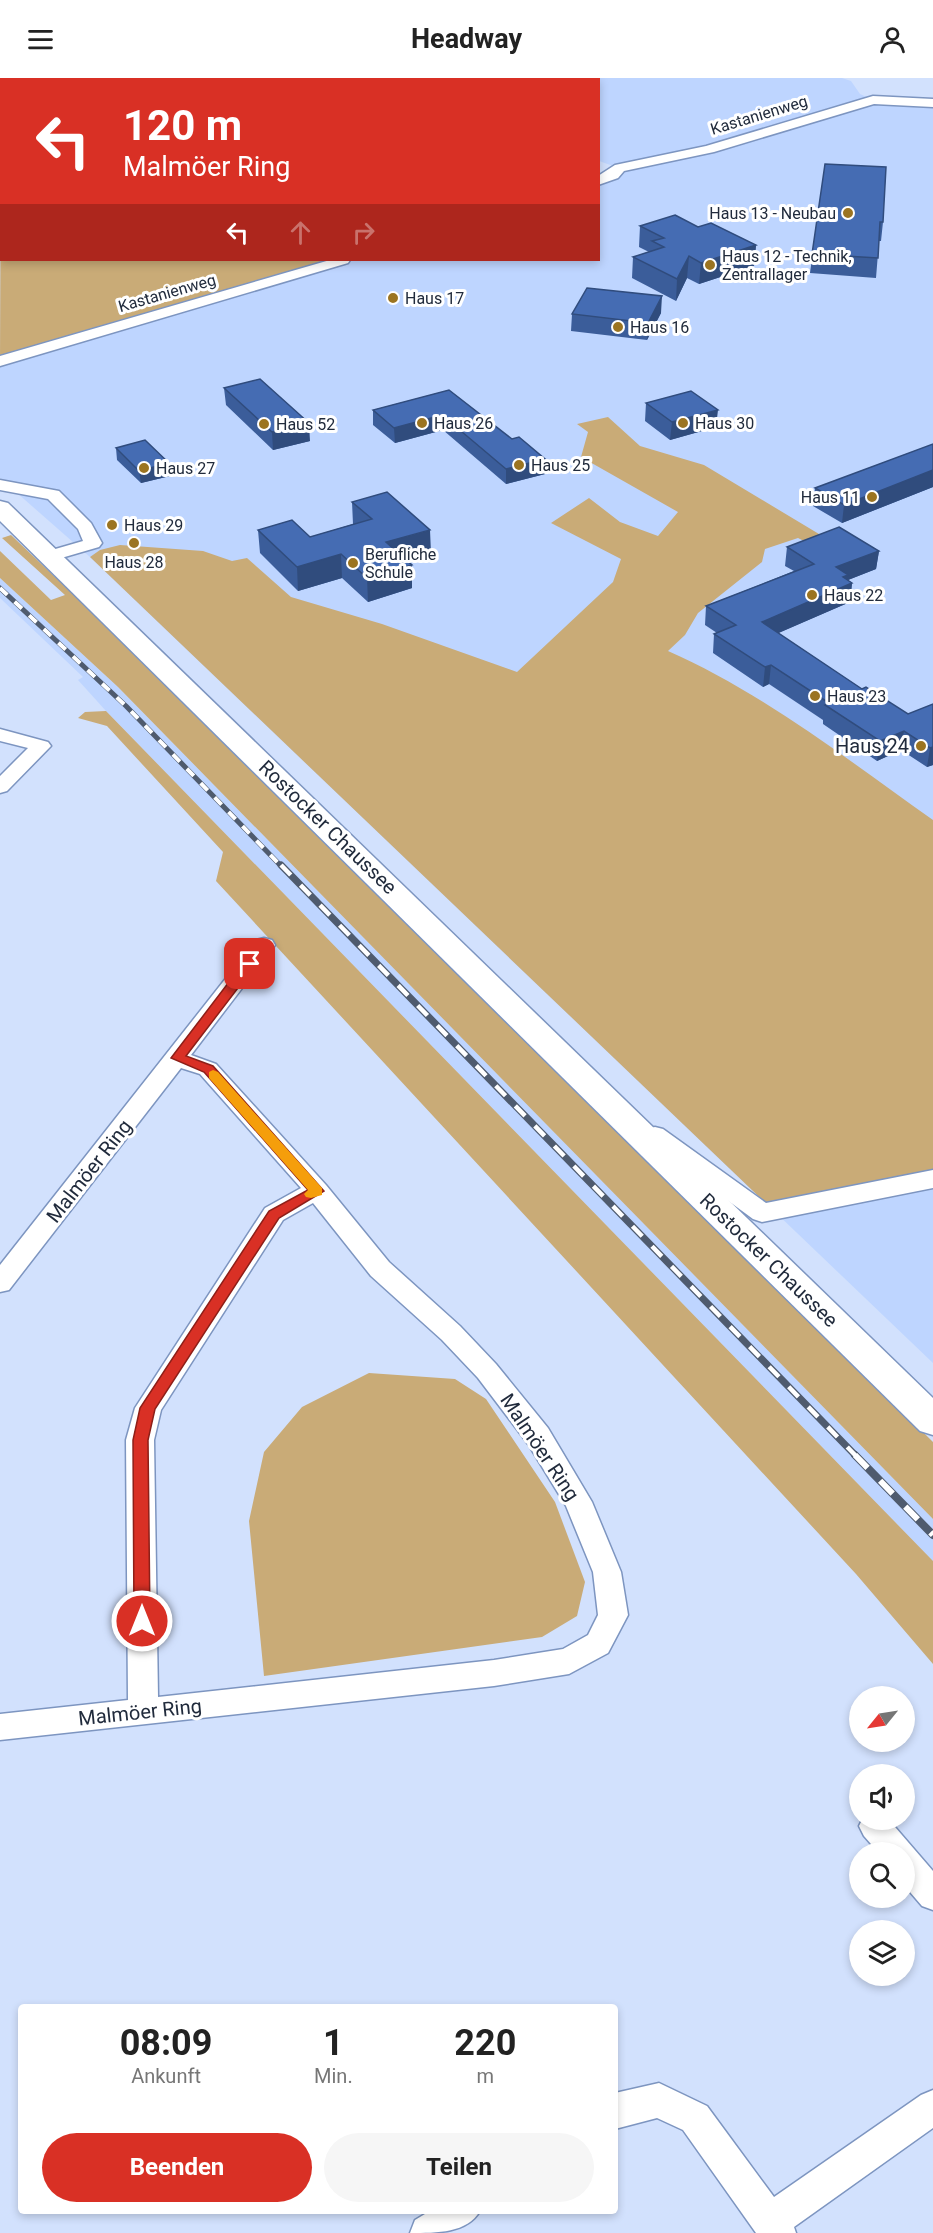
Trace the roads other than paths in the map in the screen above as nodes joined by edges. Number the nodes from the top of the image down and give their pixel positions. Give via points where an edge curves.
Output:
1 (933, 103) edge
2 (600, 180) edge
3 (341, 261) edge
4 (0, 361) edge
5 (0, 485) edge
6 (0, 508) edge
7 (51, 556) junction
8 (0, 735) edge
9 (0, 787) edge
10 (264, 945) dead end
11 (177, 1058) junction
12 (604, 1098) junction
13 (933, 1179) edge
14 (317, 1191) junction
15 (0, 1283) edge
16 (933, 1421) edge
17 (143, 1712) junction
18 (0, 1727) edge
19 (879, 1830) edge
20 (889, 1842) edge
21 (915, 1874) edge
22 (933, 1894) edge
23 (933, 2107) edge
24 (618, 2110) edge
25 (457, 2214) edge
26 (774, 2228) edge
27 (428, 2233) edge

1 - 2 street, Kastanienweg via 873,100 709,149 620,168
3 - 4 street, Kastanienweg
5 - 7 street via 53,495 85,527 93,543
6 - 7 main road, Rostocker Chaussee
7 - 12 main road, Rostocker Chaussee
8 - 9 street via 41,746
10 - 11 street, Malmöer Ring
11 - 14 street, Malmöer Ring via 208,1069
11 - 15 street, Malmöer Ring
12 - 13 street, Rostocker Chaussee via 762,1213
12 - 16 main road, Rostocker Chaussee
14 - 17 street via 274,1214 148,1408 140,1440
14 - 17 street, Malmöer Ring via 380,1269 487,1371 538,1436 582,1512 607,1572 613,1616 598,1644 570,1661
17 - 18 street, Malmöer Ring
19 - 20 street
21 - 22 street
23 - 26 street
24 - 26 street via 659,2100 695,2118
25 - 27 street

